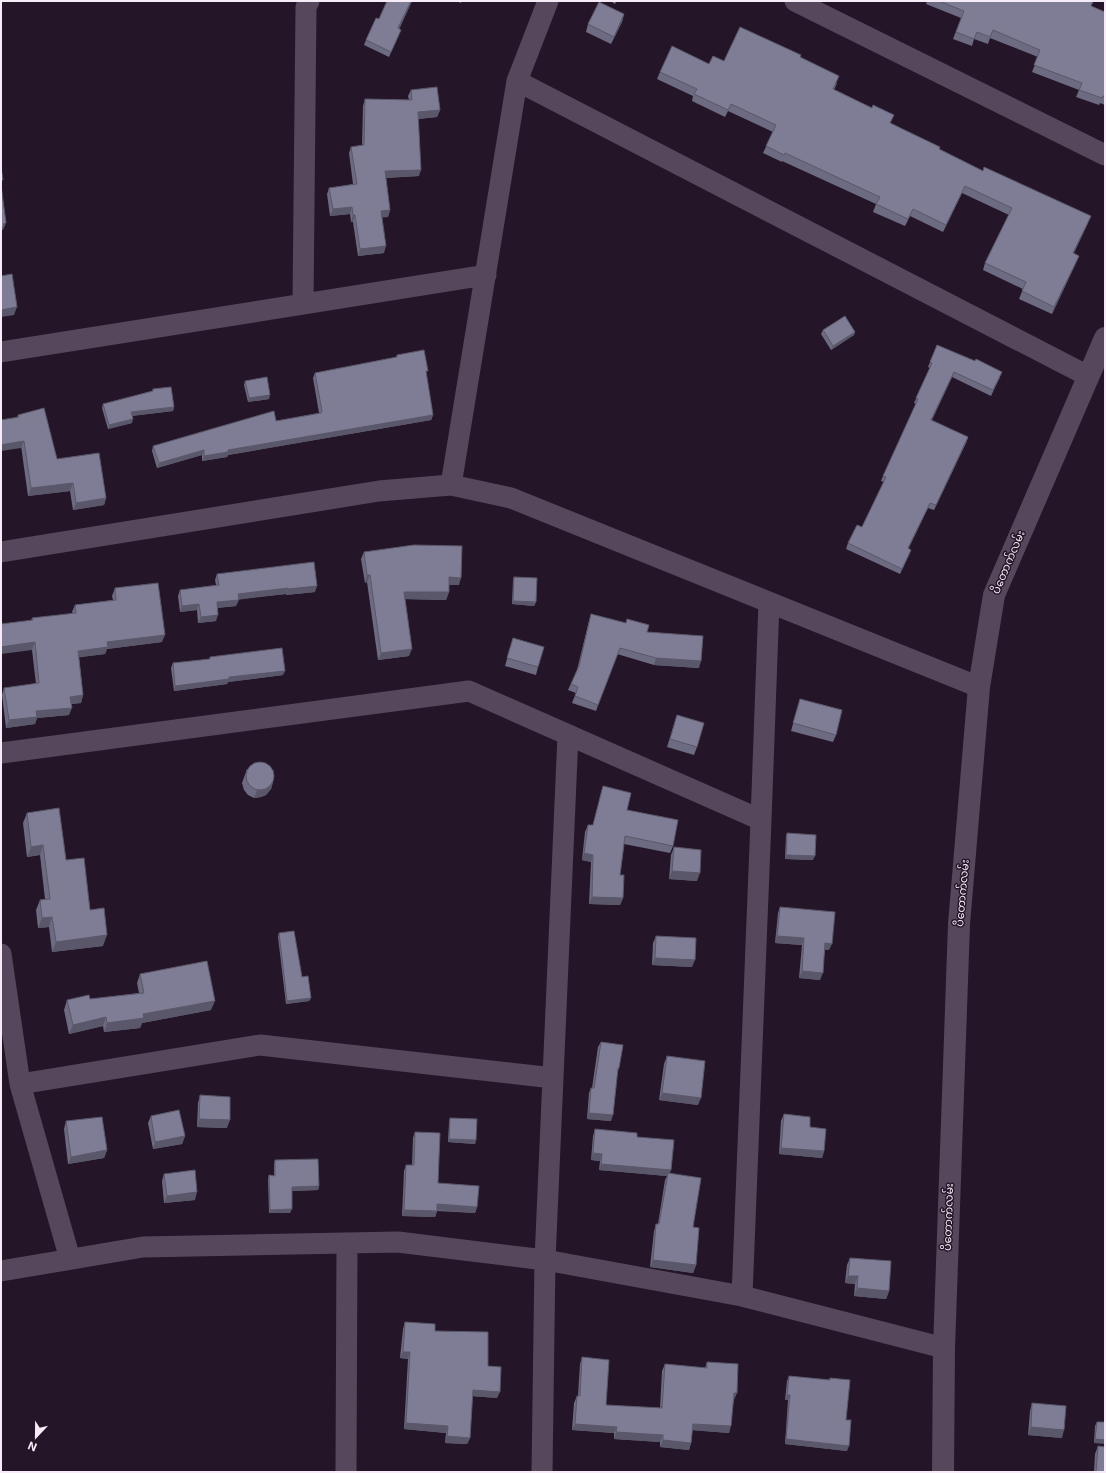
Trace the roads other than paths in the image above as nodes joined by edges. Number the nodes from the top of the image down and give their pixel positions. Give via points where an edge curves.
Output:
1 (310, 1) edge
2 (548, 1) edge
3 (795, 1) edge
4 (518, 81) junction
5 (1105, 155) edge
6 (486, 275) junction
7 (303, 304) junction
8 (1105, 338) edge
9 (1, 352) edge
10 (1088, 376) junction
11 (451, 485) junction
12 (1, 552) edge
13 (769, 602) junction
14 (979, 687) junction
15 (568, 735) junction
16 (1, 753) edge
17 (761, 820) junction
18 (1, 954) edge
19 (553, 1078) junction
20 (20, 1084) junction
21 (347, 1243) junction
22 (70, 1260) junction
23 (545, 1260) junction
24 (1, 1271) edge
25 (742, 1296) junction
26 (944, 1348) junction
27 (346, 1472) edge
28 (542, 1472) edge
29 (943, 1472) edge

1 - 7 street via 306,7
2 - 4 street
3 - 5 street
4 - 6 street
4 - 10 street
6 - 7 street
6 - 11 street
7 - 9 street
8 - 10 street, ပိတောက်လမ်း
10 - 14 street, ပိတောက်လမ်း via 994,595
11 - 12 street via 379,491
11 - 13 street via 511,498
13 - 14 street
13 - 17 street
14 - 26 street, ပိတောက်လမ်း via 959,924
15 - 16 street via 469,691
15 - 17 street
15 - 19 street
17 - 25 street
18 - 20 street
19 - 20 street via 260,1045
19 - 23 street
20 - 22 street
21 - 22 street via 143,1247
21 - 23 street via 398,1242
21 - 27 street
22 - 24 street
23 - 25 street
23 - 28 street
25 - 26 street
26 - 29 street, ပိတောက်လမ်း

